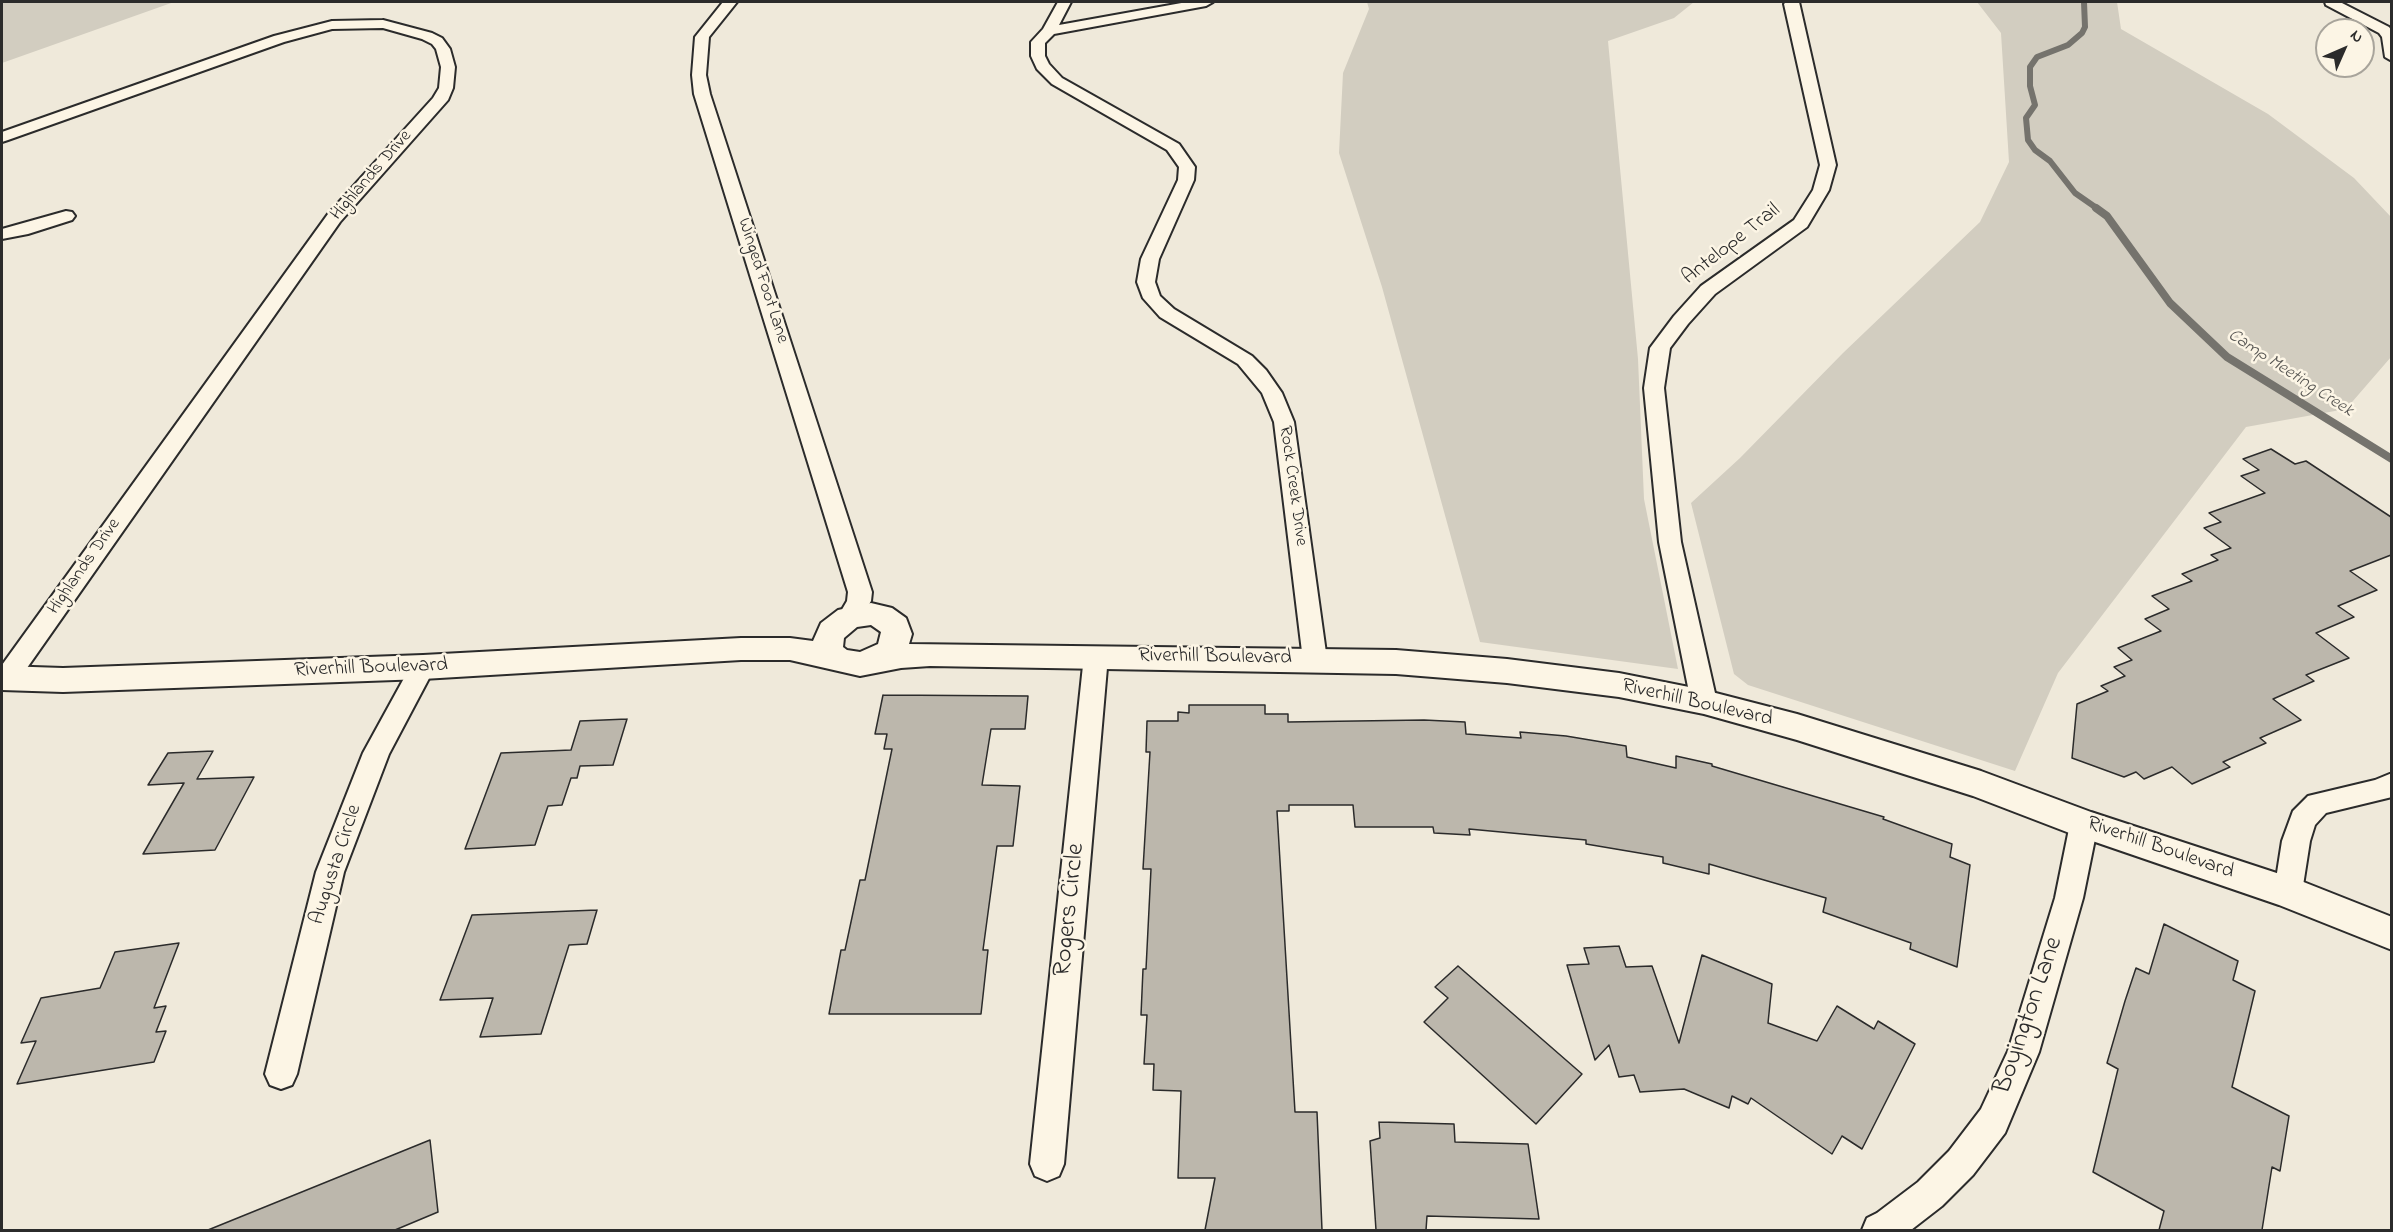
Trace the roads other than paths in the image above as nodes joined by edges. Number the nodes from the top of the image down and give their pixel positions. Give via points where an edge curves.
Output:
1 (730, 2) edge
2 (1064, 2) edge
3 (1206, 2) edge
4 (1792, 2) edge
5 (2331, 2) edge
6 (1049, 31) junction
7 (2391, 57) edge
8 (2, 137) edge
9 (66, 216) dead end
10 (2, 234) edge
11 (853, 566) junction
12 (842, 622) junction
13 (892, 625) junction
14 (741, 649) junction
15 (969, 654) junction
16 (1096, 656) junction
17 (835, 657) junction
18 (1315, 660) junction
19 (872, 662) junction
20 (423, 667) junction
21 (4, 678) edge
22 (1704, 702) junction
23 (2391, 784) edge
24 (2084, 824) junction
25 (2288, 892) junction
26 (2391, 933) edge
27 (281, 1074) dead end
28 (1047, 1164) dead end
29 (1879, 1230) edge

1 - 11 street, Winged Foot Lane via 702,37 702,94
2 - 6 street, Rock Creek Drive
3 - 6 street
4 - 22 street, Antelope Trail via 1828,165 1821,190 1801,223 1708,290 1681,320 1660,348 1653,388 1670,542
5 - 7 street via 2384,30 2389,37
6 - 18 street, Rock Creek Drive via 1038,42 1038,56 1057,81 1173,147 1187,167 1186,180 1150,259 1146,282 1152,298 1167,313 1245,360 1272,393 1284,422
8 - 21 street, Highlands Drive via 279,39 332,25 383,24 427,36 443,49 448,67 446,88 440,100 334,218
9 - 10 street
11 - 12 street, Winged Foot Lane via 859,602
11 - 13 street, Winged Foot Lane
12 - 13 street, Riverhill Boulevard via 871,614
12 - 14 street, Riverhill Boulevard via 798,640
12 - 17 street via 828,639
13 - 15 street, Riverhill Boulevard via 938,647
13 - 19 street via 896,643 891,651
14 - 17 street, Riverhill Boulevard via 790,649
14 - 20 street, Riverhill Boulevard
15 - 16 street, Riverhill Boulevard
15 - 19 street, Riverhill Boulevard via 901,656
16 - 18 street, Riverhill Boulevard
16 - 28 street, Rogers Circle
17 - 19 street, Riverhill Boulevard via 849,664
18 - 22 street, Riverhill Boulevard via 1507,671 1619,685
20 - 21 street, Riverhill Boulevard via 63,680
20 - 27 street, Augusta Circle via 376,753 330,872
22 - 24 street, Riverhill Boulevard via 1981,784
23 - 25 street via 2318,804 2303,819
24 - 25 street, Riverhill Boulevard
24 - 29 street, Boyington Lane via 2069,898 2024,1052 1993,1121 1961,1163 1930,1194
25 - 26 street, Riverhill Boulevard

